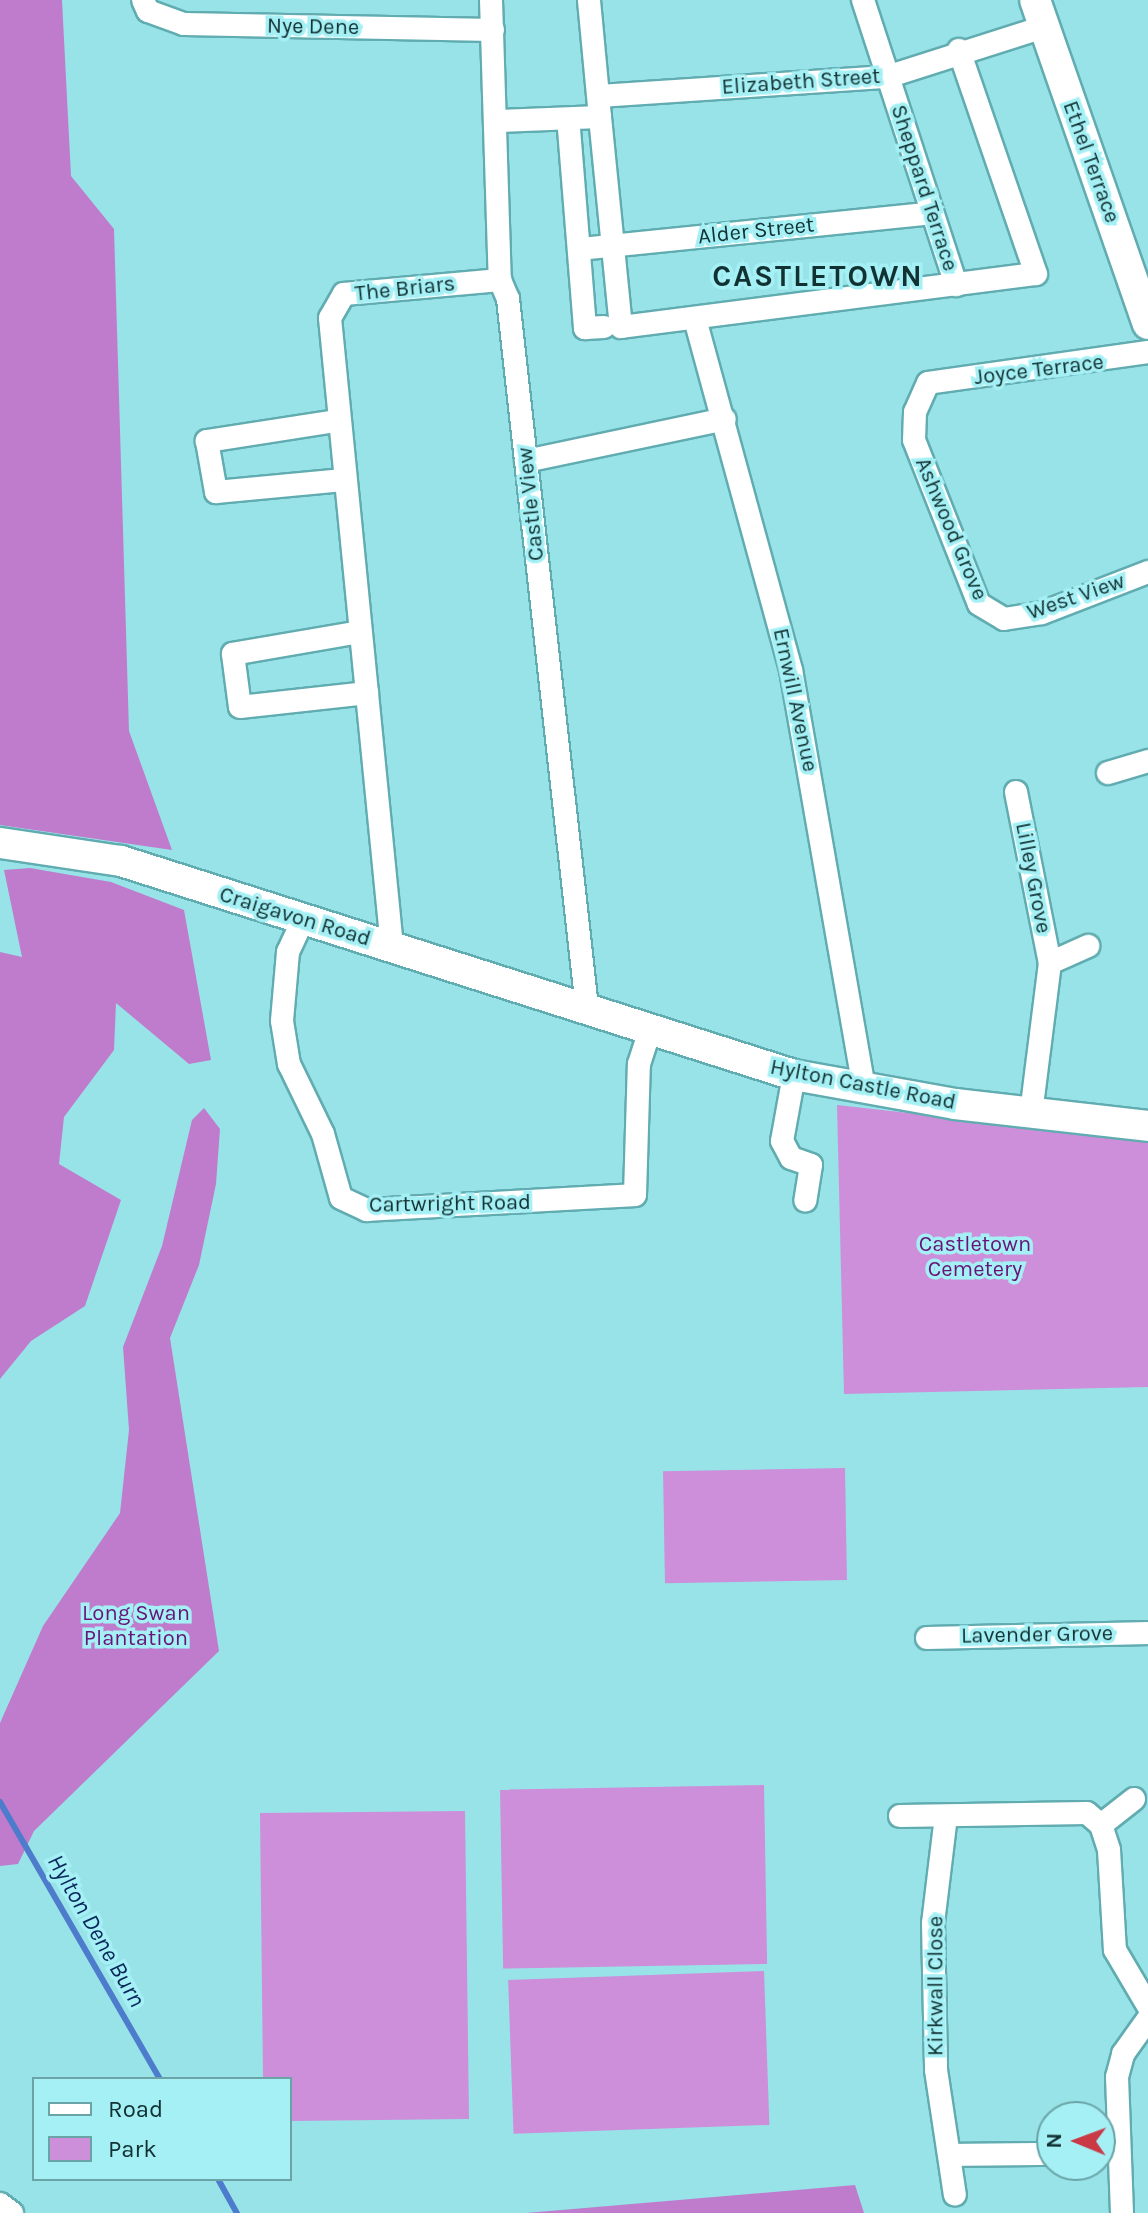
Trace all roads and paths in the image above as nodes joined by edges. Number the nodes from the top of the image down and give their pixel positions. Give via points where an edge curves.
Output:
1 (143, 0) edge
2 (491, 0) edge
3 (589, 0) edge
4 (863, 0) edge
5 (1040, 14) edge
6 (493, 30) junction
7 (959, 50) junction
8 (887, 77) junction
9 (599, 107) junction
10 (499, 121) junction
11 (569, 129) dead end
12 (932, 213) junction
13 (612, 245) junction
14 (580, 249) junction
15 (500, 280) junction
16 (956, 285) junction
17 (695, 319) junction
18 (1148, 324) edge
19 (604, 327) dead end
20 (1148, 352) edge
21 (928, 383) joint
22 (725, 419) junction
23 (336, 421) junction
24 (526, 461) junction
25 (343, 480) junction
26 (1148, 572) edge
27 (1004, 619) joint
28 (360, 632) junction
29 (367, 693) junction
30 (1148, 761) edge
31 (1108, 773) dead end
32 (1016, 792) dead end
33 (0, 843) edge
34 (302, 922) junction
35 (1088, 946) dead end
36 (392, 947) junction
37 (1050, 963) junction
38 (587, 1008) junction
39 (650, 1031) junction
40 (794, 1075) junction
41 (864, 1087) junction
42 (1031, 1114) junction
43 (1148, 1126) edge
44 (805, 1201) dead end
45 (1148, 1633) edge
46 (927, 1638) dead end
47 (1134, 1799) dead end
48 (900, 1816) dead end
49 (946, 1816) junction
50 (1101, 1825) junction
51 (1148, 2006) edge
52 (1148, 2019) edge
53 (1115, 2101) edge
54 (1036, 2154) edge
55 (954, 2155) junction
56 (1115, 2181) edge
57 (955, 2195) dead end
58 (0, 2204) edge
59 (12, 2213) edge
60 (1122, 2213) edge

1 - 6 street, Nye Dene via 148,11 184,24
2 - 6 street, Castle View
3 - 9 street
4 - 8 street, Sheppard Terrace
5 - 7 street, Elizabeth Street
5 - 18 street, Ethel Terrace
6 - 10 street, Castle View
7 - 8 street, Elizabeth Street
7 - 16 street via 1036,274
8 - 9 street, Elizabeth Street
8 - 12 street, Sheppard Terrace
9 - 10 street, Elizabeth Street
9 - 13 street
10 - 15 street, Castle View
11 - 14 street
12 - 13 street, Alder Street
12 - 16 street, Sheppard Terrace
13 - 14 street, Alder Street
13 - 17 street via 621,327
14 - 19 street via 585,328
15 - 23 street, The Briars via 344,294 330,318 327,346
15 - 24 street, Castle View via 508,299
16 - 17 street
17 - 22 street, Ernwill Avenue
20 - 21 street, Joyce Terrace
21 - 27 street, Ashwood Grove via 915,412 914,440 979,604
22 - 24 street
22 - 41 street, Ernwill Avenue via 791,670
23 - 25 street, The Briars
23 - 25 street via 207,441 216,492
24 - 38 street, Castle View
25 - 28 street, The Briars
26 - 27 street, West View via 1042,613
28 - 29 street, The Briars
28 - 29 street via 233,654 240,707
29 - 36 street, The Briars
30 - 31 street
32 - 37 street, Lilley Grove
33 - 34 street, Craigavon Road via 121,861
34 - 36 street, Craigavon Road
34 - 39 street, Cartwright Road via 288,952 282,1021 289,1064 323,1134 341,1198 367,1210 635,1195 639,1064
35 - 37 street, Lilley Grove
36 - 38 street, Craigavon Road
37 - 42 street, Lilley Grove
38 - 39 street, Hylton Castle Road
39 - 40 street, Hylton Castle Road
40 - 41 street, Hylton Castle Road
40 - 44 street via 782,1141 791,1158 811,1165
41 - 42 street, Hylton Castle Road
42 - 43 street, Hylton Castle Road
45 - 46 street, Lavender Grove
47 - 50 street
48 - 49 street
49 - 50 street via 1064,1809
49 - 55 street, Kirkwall Close via 933,1923 936,2070
50 - 51 street via 1109,1850 1115,1950
52 - 53 street via 1123,2054
54 - 55 street
55 - 57 street, Kirkwall Close
56 - 60 street
58 - 59 street

